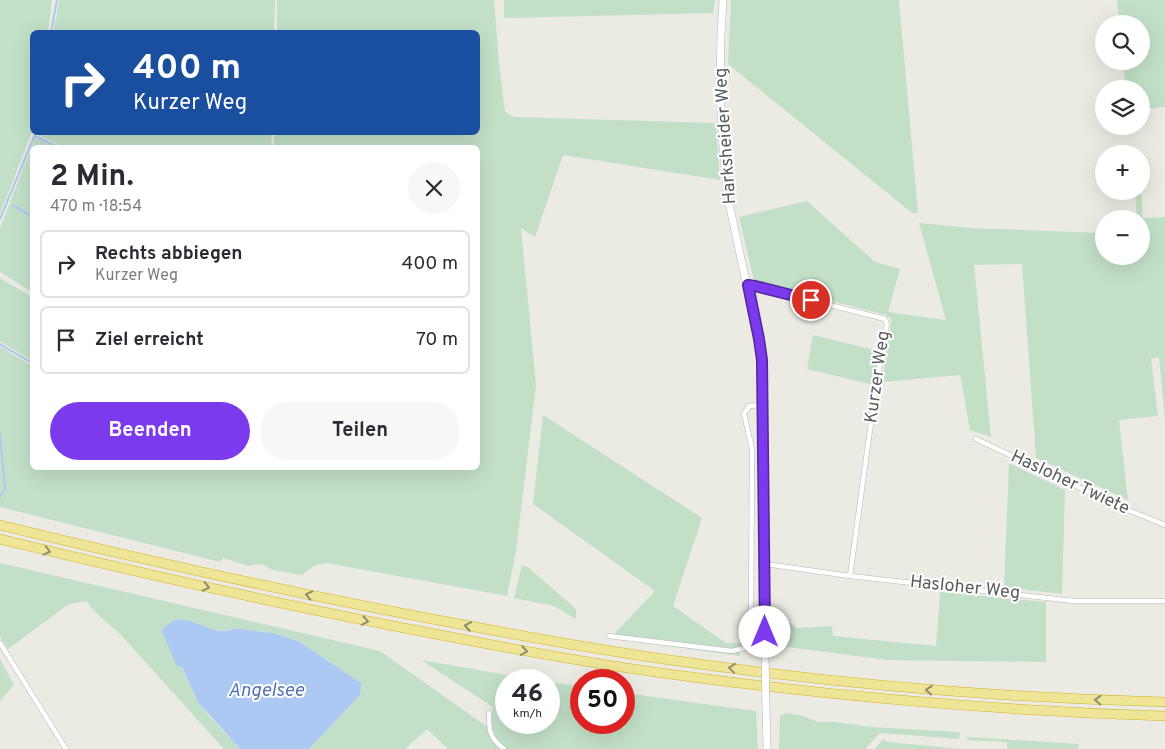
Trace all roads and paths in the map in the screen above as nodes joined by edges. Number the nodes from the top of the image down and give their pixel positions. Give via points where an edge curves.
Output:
1 (723, 0) edge
2 (748, 285) junction
3 (763, 405) junction
4 (976, 440) dead end
5 (0, 525) edge
6 (1165, 526) edge
7 (0, 539) edge
8 (765, 564) junction
9 (850, 576) junction
10 (1165, 601) edge
11 (609, 636) dead end
12 (0, 643) edge
13 (1165, 696) edge
14 (1146, 702) junction
15 (1165, 702) edge
16 (489, 712) dead end
17 (1165, 716) edge
18 (66, 749) edge
19 (504, 749) edge
20 (767, 749) edge

1 - 2 main road, Harksheider Weg via 724,153 729,202
2 - 3 main road, Harksheider Weg via 761,351
2 - 9 street, Kurzer Weg via 885,319 887,324
3 - 8 main road, Harksheider Weg
3 - 11 street via 748,406 744,414 752,448 749,642 745,648 732,651
4 - 6 street, Hasloher Twiete
14 -> 5 highway via 977,694 712,666 608,651 342,602
7 -> 17 highway via 340,616 523,651 690,677 946,705
8 - 9 street, Hasloher Weg
8 - 20 main road, Harksheider Weg, bridge
9 - 10 street, Hasloher Weg via 1074,601
12 - 18 street
13 - 14 highway
14 - 15 highway
16 - 19 street via 493,740

